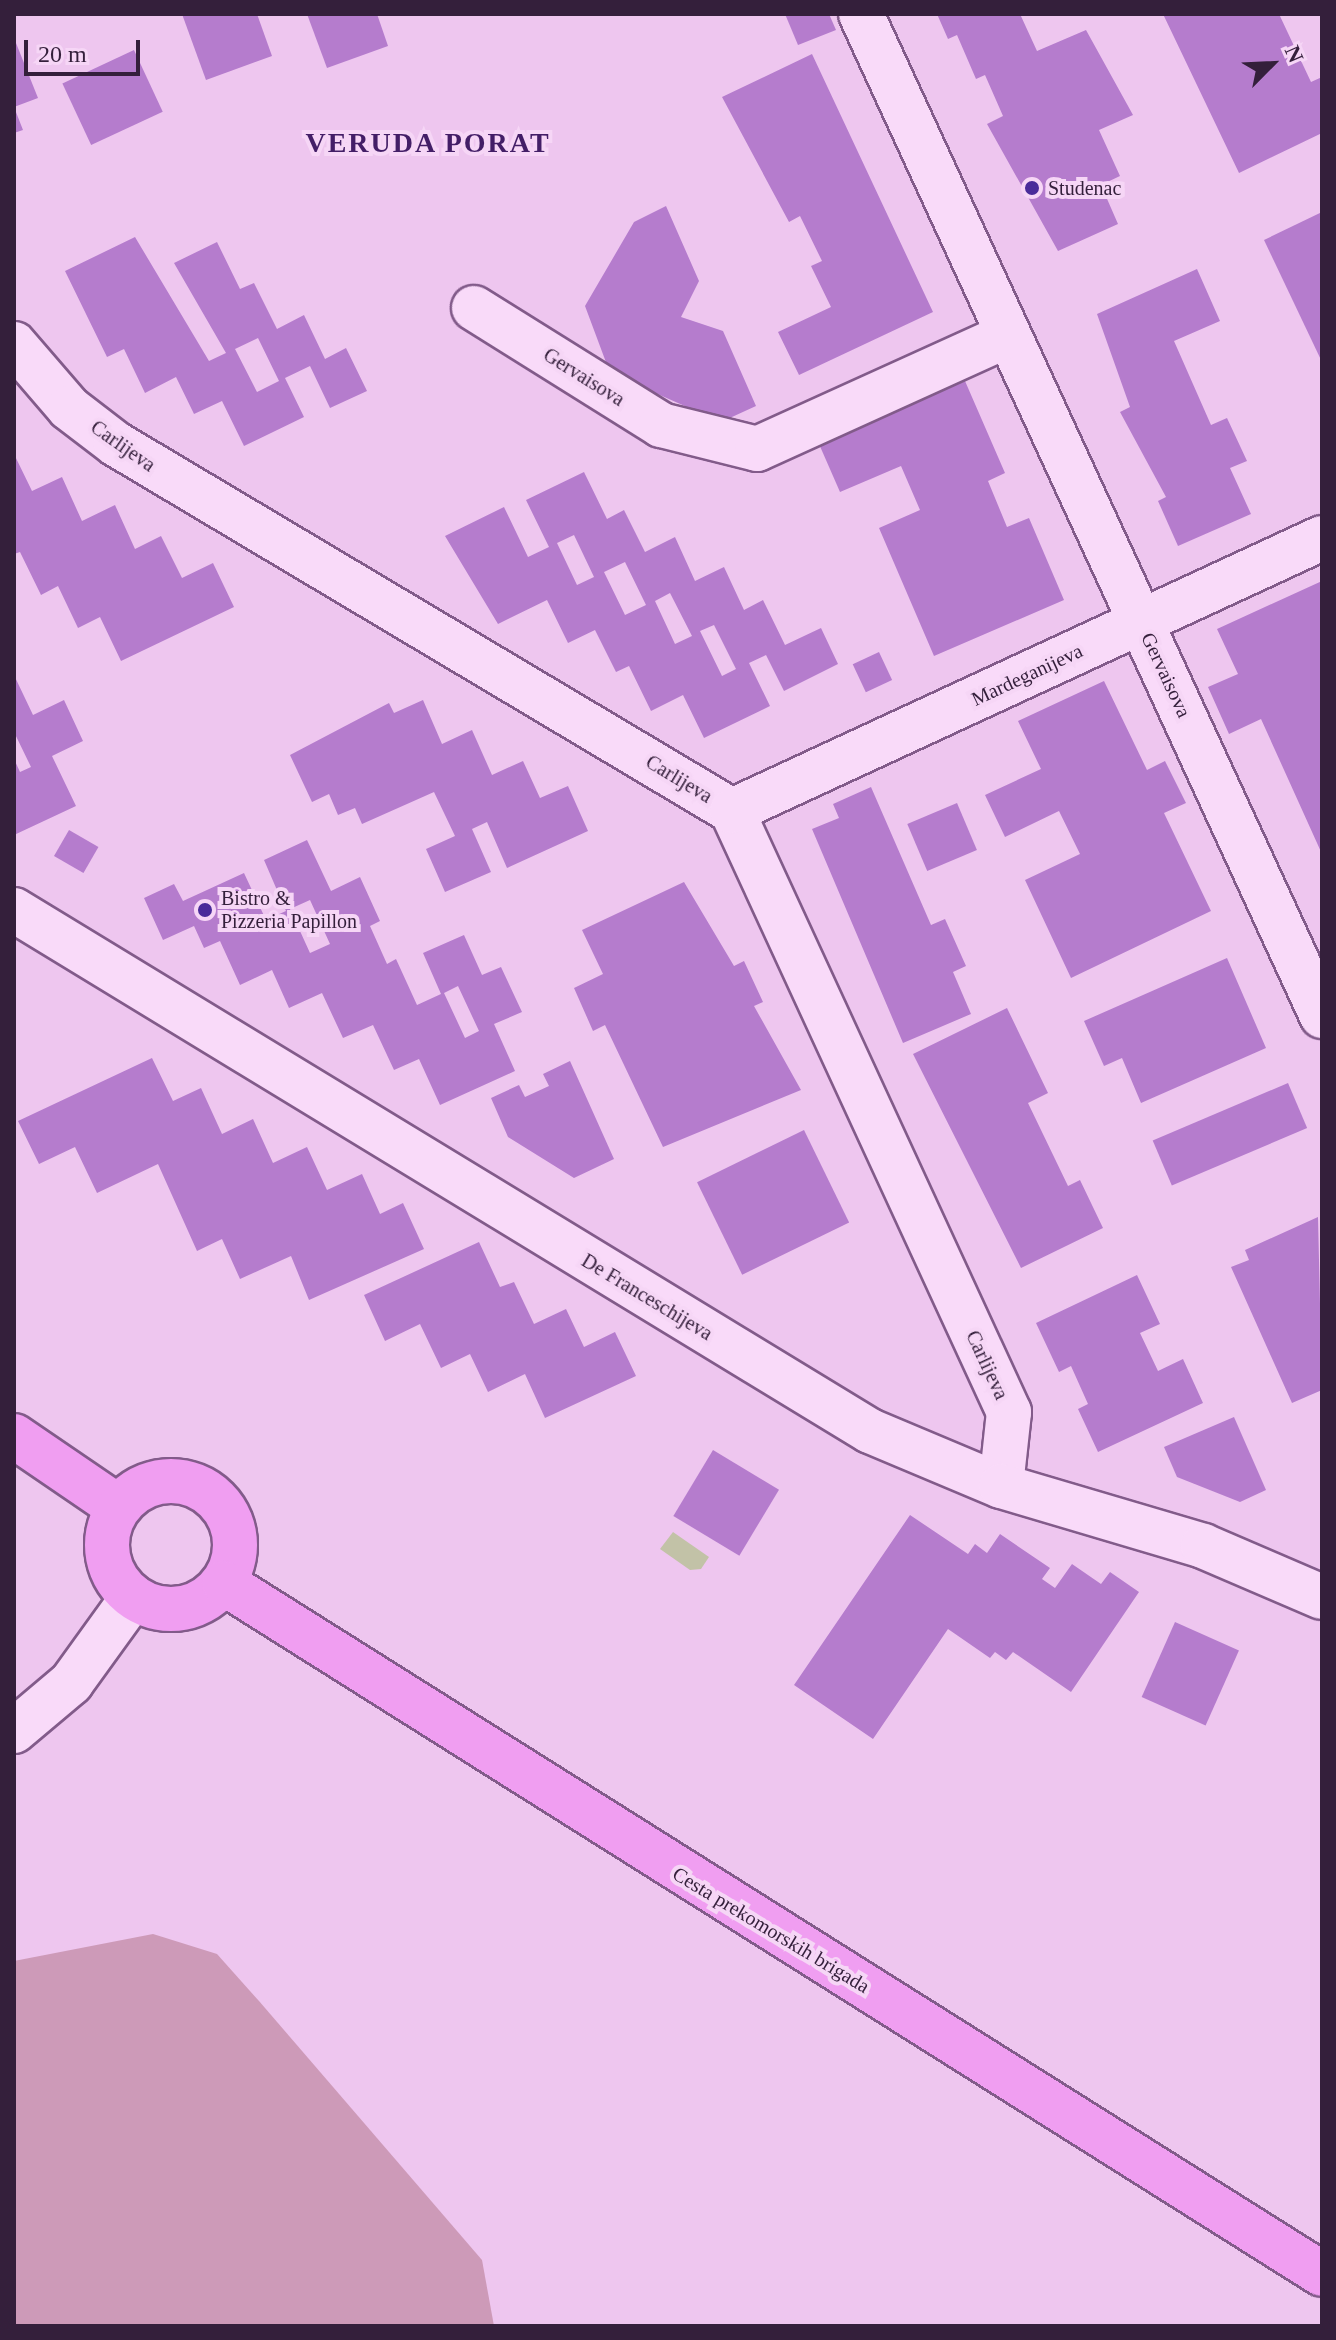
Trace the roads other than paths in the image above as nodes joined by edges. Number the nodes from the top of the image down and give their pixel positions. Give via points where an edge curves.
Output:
1 (861, 14) edge
2 (474, 308) dead end
3 (1008, 335) junction
4 (14, 344) edge
5 (1322, 538) edge
6 (1141, 622) junction
7 (732, 811) junction
8 (14, 910) edge
9 (1322, 1016) edge
10 (14, 1436) edge
11 (1001, 1486) junction
12 (118, 1507) junction
13 (224, 1583) junction
14 (133, 1597) junction
15 (1322, 1597) edge
16 (14, 1731) edge
17 (1322, 2274) edge

1 - 3 street, Gervaisova
2 - 3 street, Gervaisova via 661,425 757,449
3 - 6 street, Gervaisova
4 - 7 street, Carlijeva via 69,408 116,444
5 - 6 street, Mardeganijeva
6 - 7 street, Mardeganijeva
6 - 9 street, Gervaisova
7 - 11 street, Carlijeva via 1009,1412
8 - 11 street, De Franceschijeva via 870,1431
10 - 12 main road
11 - 15 street, De Franceschijeva via 1203,1546
12 - 13 main road via 160,1480 208,1491 235,1534
12 - 14 main road via 107,1555
13 - 14 main road via 181,1609
13 - 17 main road, Cesta prekomorskih brigada
14 - 16 street via 71,1683

